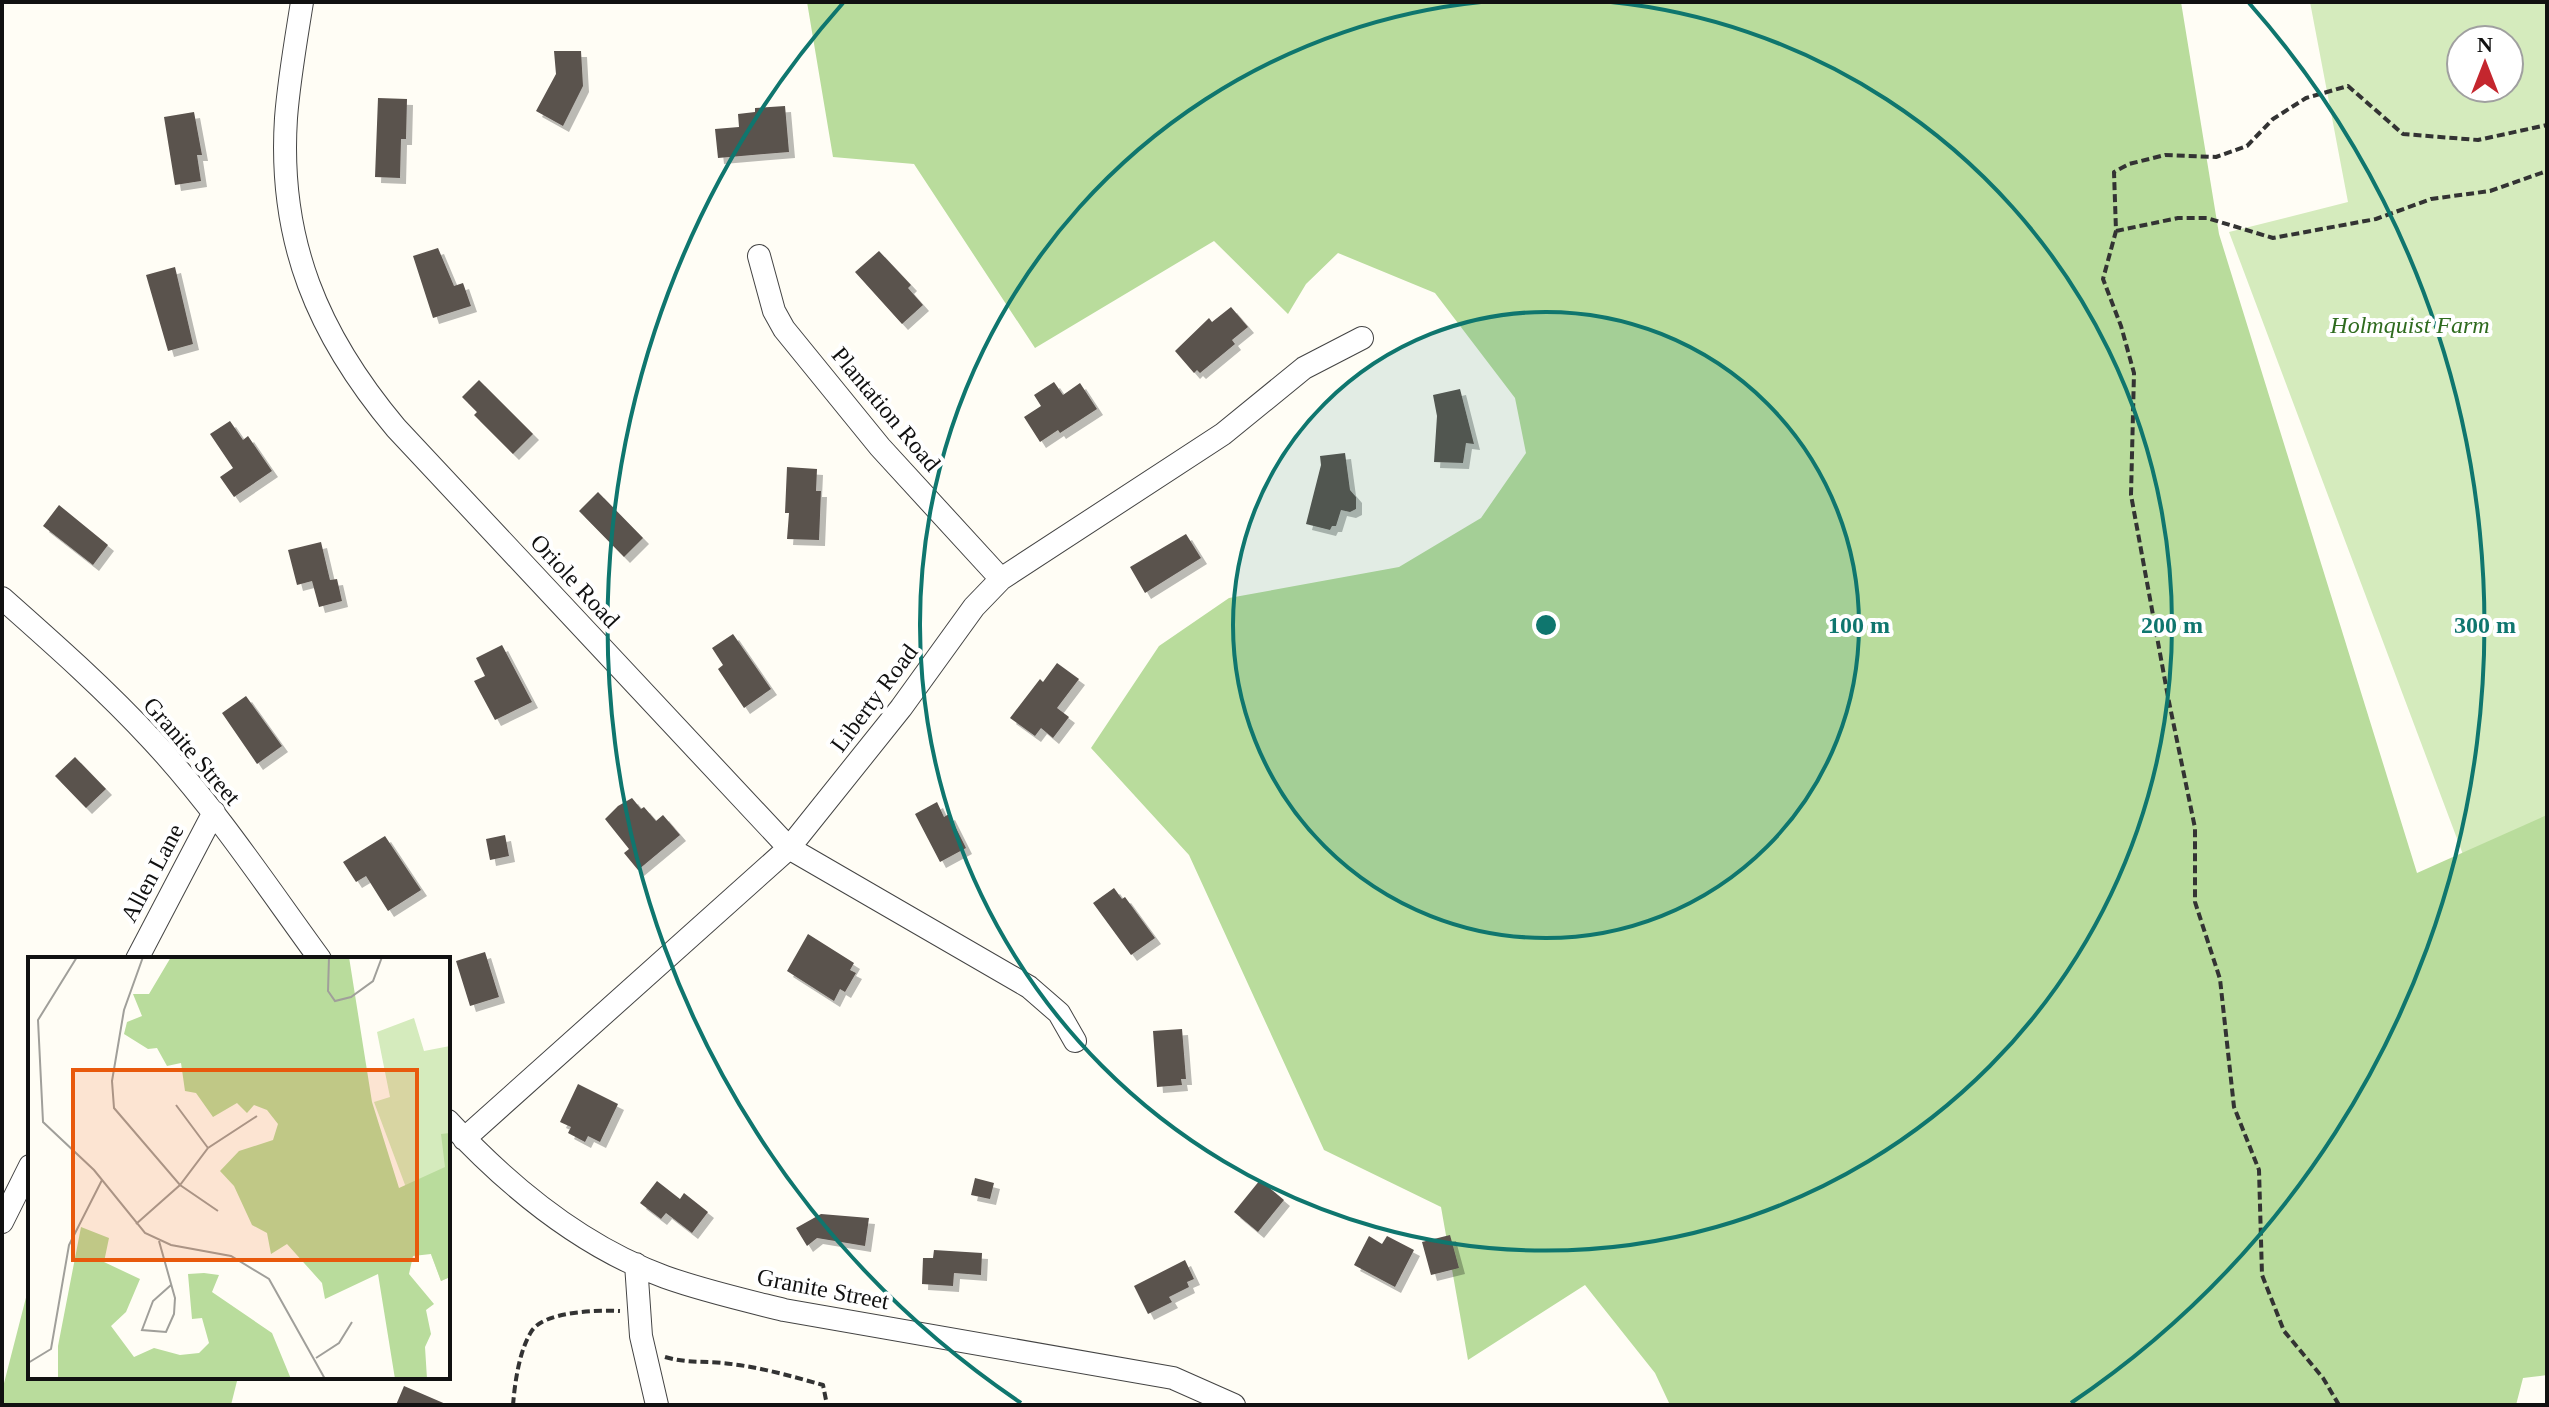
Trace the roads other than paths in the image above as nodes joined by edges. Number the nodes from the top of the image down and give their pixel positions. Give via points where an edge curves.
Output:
1 (302, 2) edge
2 (759, 256) dead end
3 (1362, 338) dead end
4 (1001, 579) junction
5 (2, 598) edge
6 (214, 812) junction
7 (789, 848) junction
8 (138, 957) edge
9 (319, 957) edge
10 (1075, 1041) dead end
11 (450, 1123) edge
12 (464, 1139) junction
13 (28, 1170) edge
14 (2, 1222) edge
15 (636, 1264) junction
16 (657, 1405) edge
17 (1234, 1405) edge

1 - 7 street, Oriole Road via 286,119 288,200 305,276 340,353 396,428
2 - 4 street, Plantation Road via 784,329 880,447
3 - 4 street, Liberty Road via 1304,368 1233,427
4 - 7 street, Liberty Road
5 - 6 street, Granite Street via 153,741
6 - 8 street, Allen Lane
6 - 9 street, Granite Street
7 - 10 street, Oriole Road via 1029,987 1059,1013
7 - 12 street, Liberty Road
11 - 12 street, Granite Street
12 - 15 street, Granite Street via 535,1205
13 - 14 street
15 - 16 street via 644,1350
15 - 17 street, Granite Street via 784,1310 1173,1378

